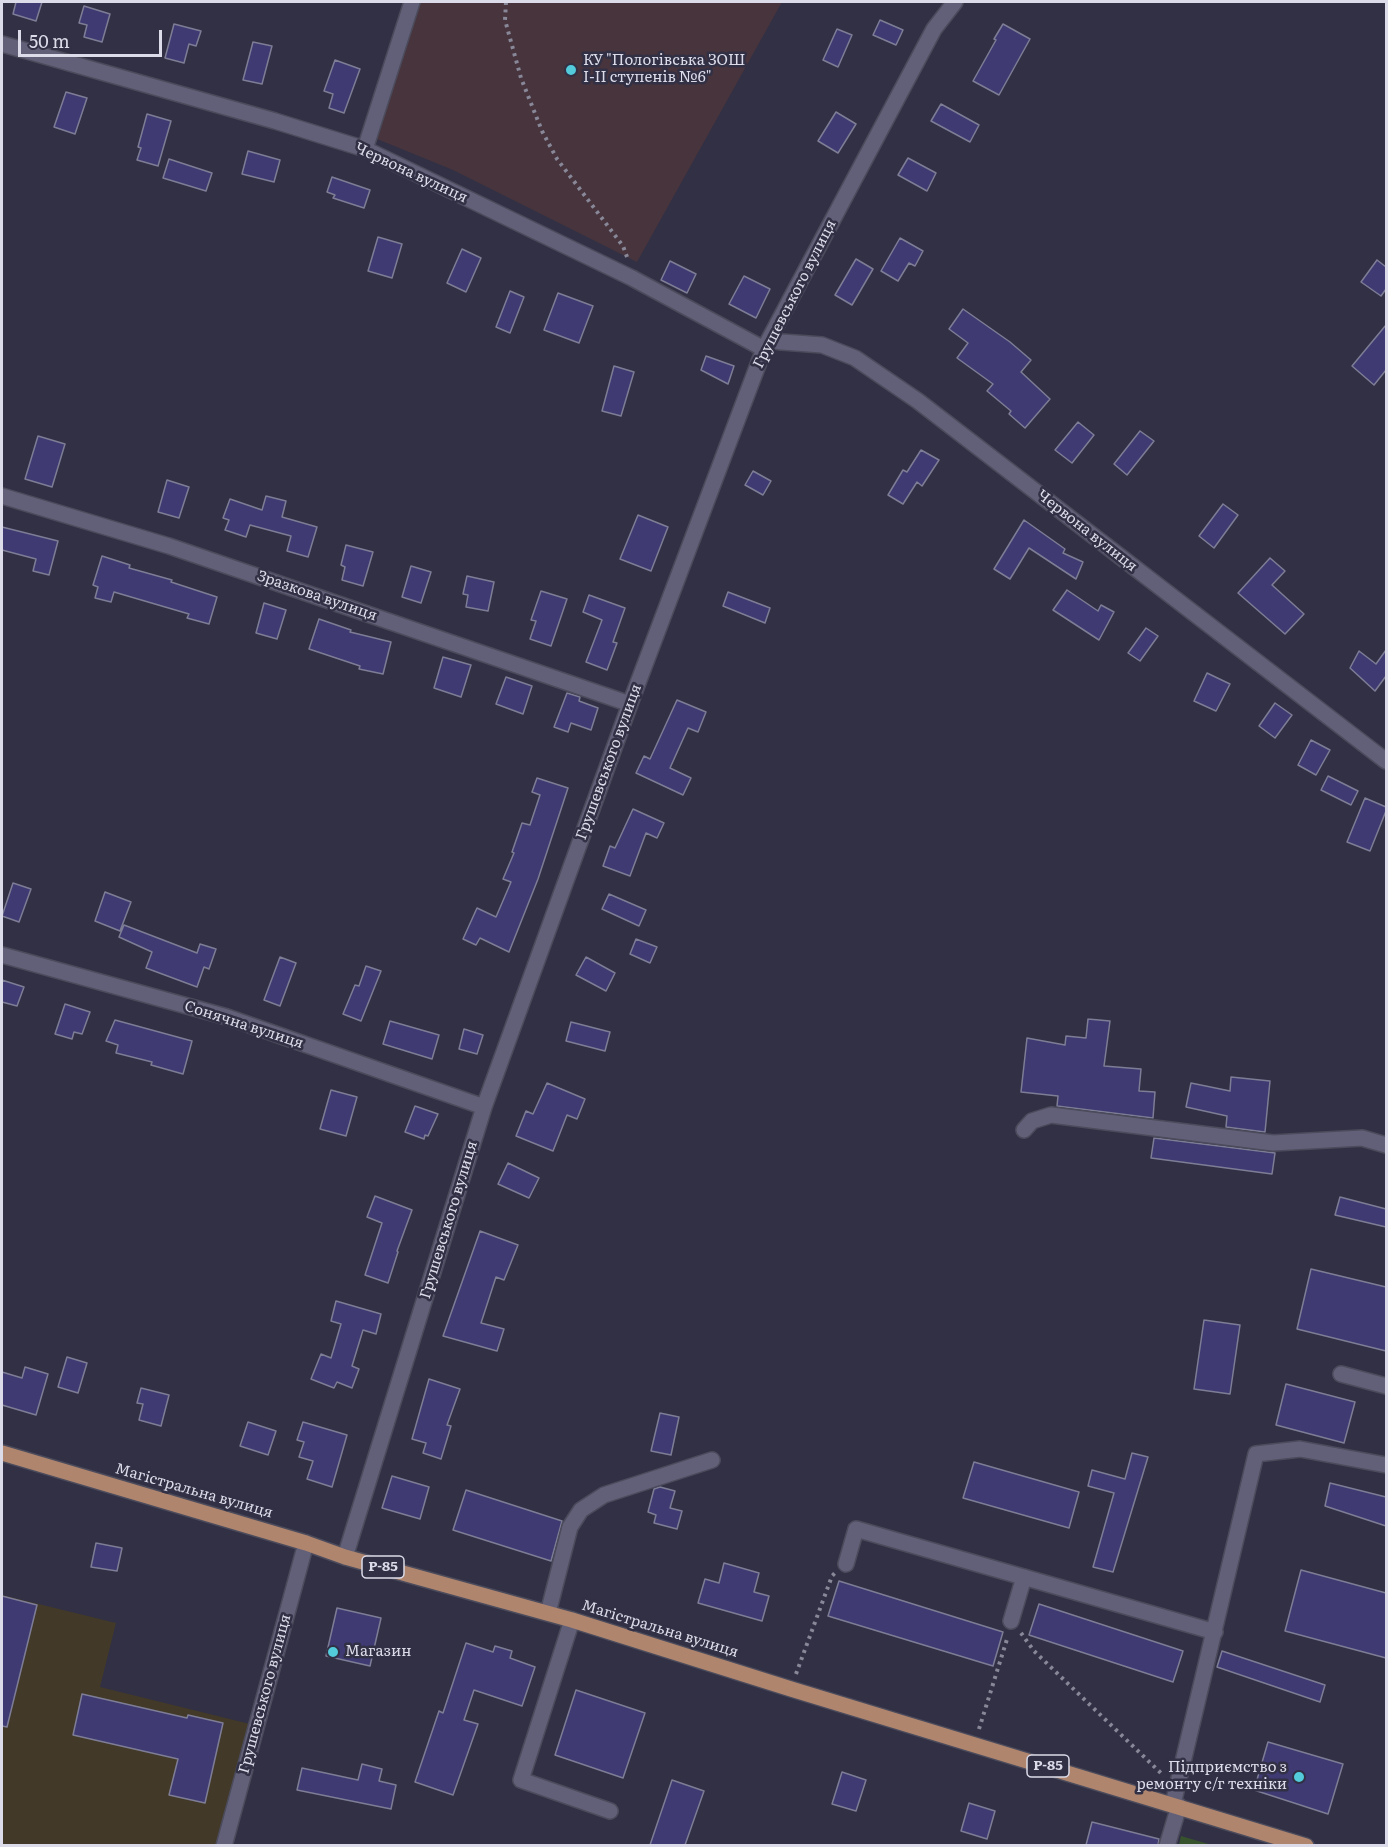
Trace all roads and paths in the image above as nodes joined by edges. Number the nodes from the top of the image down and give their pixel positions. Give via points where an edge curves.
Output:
1 (412, 2) edge
2 (506, 2) edge
3 (949, 3) edge
4 (2, 44) edge
5 (365, 149) junction
6 (632, 278) junction
7 (767, 344) junction
8 (2, 496) edge
9 (630, 704) junction
10 (1386, 761) edge
11 (2, 955) edge
12 (484, 1107) junction
13 (1024, 1130) dead end
14 (1386, 1145) edge
15 (1341, 1374) dead end
16 (1386, 1386) edge
17 (2, 1453) edge
18 (712, 1460) dead end
19 (1386, 1465) edge
20 (306, 1543) junction
21 (345, 1557) junction
22 (846, 1564) joint
23 (1024, 1577) junction
24 (548, 1613) junction
25 (572, 1620) junction
26 (1011, 1621) junction
27 (1215, 1632) junction
28 (791, 1689) junction
29 (974, 1744) junction
30 (1166, 1778) dead end
31 (1176, 1805) junction
32 (610, 1811) dead end
33 (224, 1845) edge
34 (1167, 1845) edge
35 (1306, 1845) edge

1 - 5 street
2 - 6 path via 505,20 521,78 542,131 557,159 623,246
3 - 7 street, Грушевського вулиця
4 - 5 street, Червона вулиця
5 - 6 street, Червона вулиця
6 - 7 street, Червона вулиця
7 - 9 street, Грушевського вулиця
7 - 10 street, Червона вулиця via 822,345 855,358 918,401
8 - 9 street, Зразкова вулиця via 169,546
9 - 12 street, Грушевського вулиця
11 - 12 street, Сонячна вулиця via 227,1017
12 - 21 street, Грушевського вулиця
13 - 14 street via 1032,1121 1051,1115 1273,1143 1362,1138
15 - 16 street
17 - 20 main road, Магістральна вулиця / Р-85
18 - 24 street via 604,1494 581,1510 570,1527
19 - 27 street via 1300,1449 1256,1454
20 - 21 main road, Магістральна вулиця / Р-85
20 - 33 street, Грушевського вулиця
21 - 24 main road, Магістральна вулиця / Р-85
22 - 23 street via 856,1529
22 - 28 path via 832,1575
23 - 26 street
23 - 27 street
24 - 25 main road, Магістральна вулиця / Р-85
25 - 28 main road, Магістральна вулиця / Р-85
25 - 32 street via 521,1780
26 - 29 path
26 - 30 path via 1034,1651
27 - 31 street
28 - 29 main road, Магістральна вулиця / Р-85
29 - 31 main road, Магістральна вулиця / Р-85
31 - 34 street
31 - 35 main road, Магістральна вулиця / Р-85

